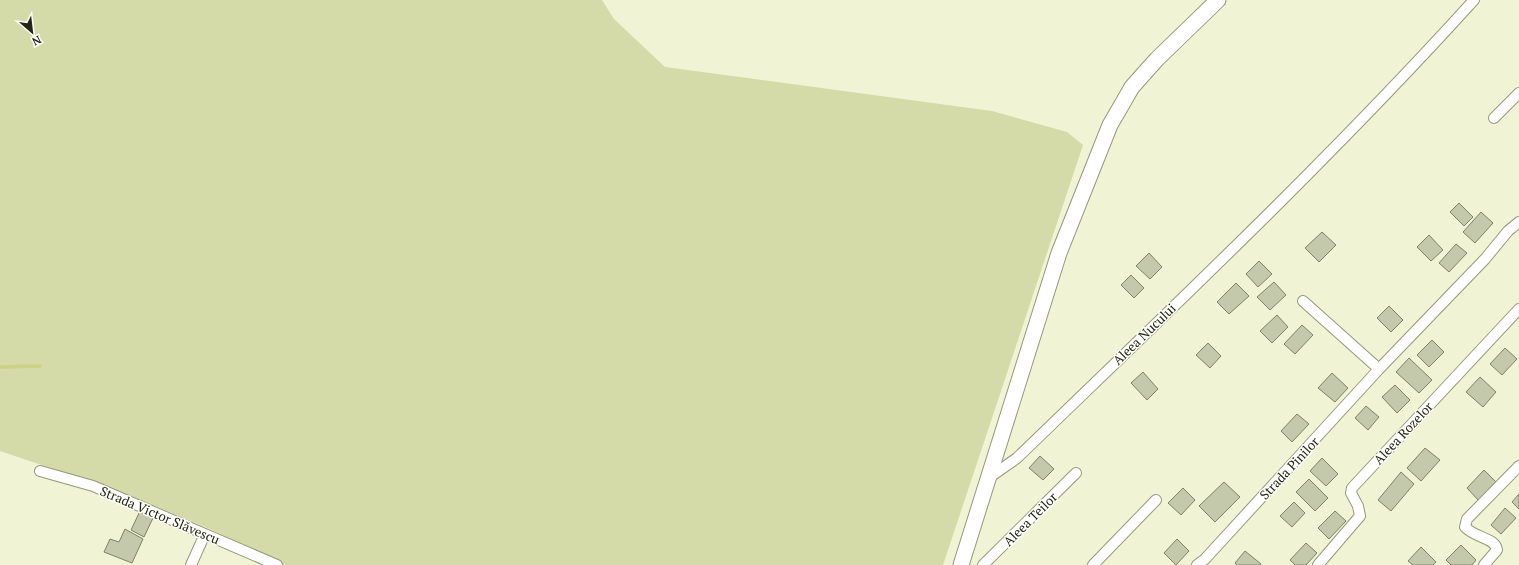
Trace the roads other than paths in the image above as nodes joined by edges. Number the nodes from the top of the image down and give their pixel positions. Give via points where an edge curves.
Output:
1 (1218, 0) edge
2 (1474, 0) edge
3 (1519, 93) edge
4 (1494, 118) dead end
5 (1519, 222) edge
6 (1303, 301) dead end
7 (1519, 309) edge
8 (1379, 369) junction
9 (1519, 466) edge
10 (40, 471) dead end
11 (1076, 473) dead end
12 (990, 477) junction
13 (1156, 500) dead end
14 (205, 534) junction
15 (191, 565) edge
16 (277, 565) edge
17 (961, 565) edge
18 (984, 565) edge
19 (1093, 565) edge
20 (1197, 565) edge
21 (1318, 565) edge
22 (1484, 565) edge

1 - 12 main road via 1132,87 1110,125 1059,253
2 - 12 street, Aleea Nucului via 1295,187 1017,458
3 - 4 street
5 - 8 street, Strada Pinilor
6 - 8 street
7 - 21 street, Aleea Rozelor via 1352,488 1351,493 1360,516
8 - 20 street, Strada Pinilor
9 - 22 street via 1467,520 1466,527 1471,534 1494,542 1497,546 1497,550
10 - 14 street, Strada Victor Slăvescu via 93,486
11 - 18 street, Aleea Teilor
12 - 17 main road
13 - 19 street
14 - 15 street
14 - 16 street, Strada Victor Slăvescu

